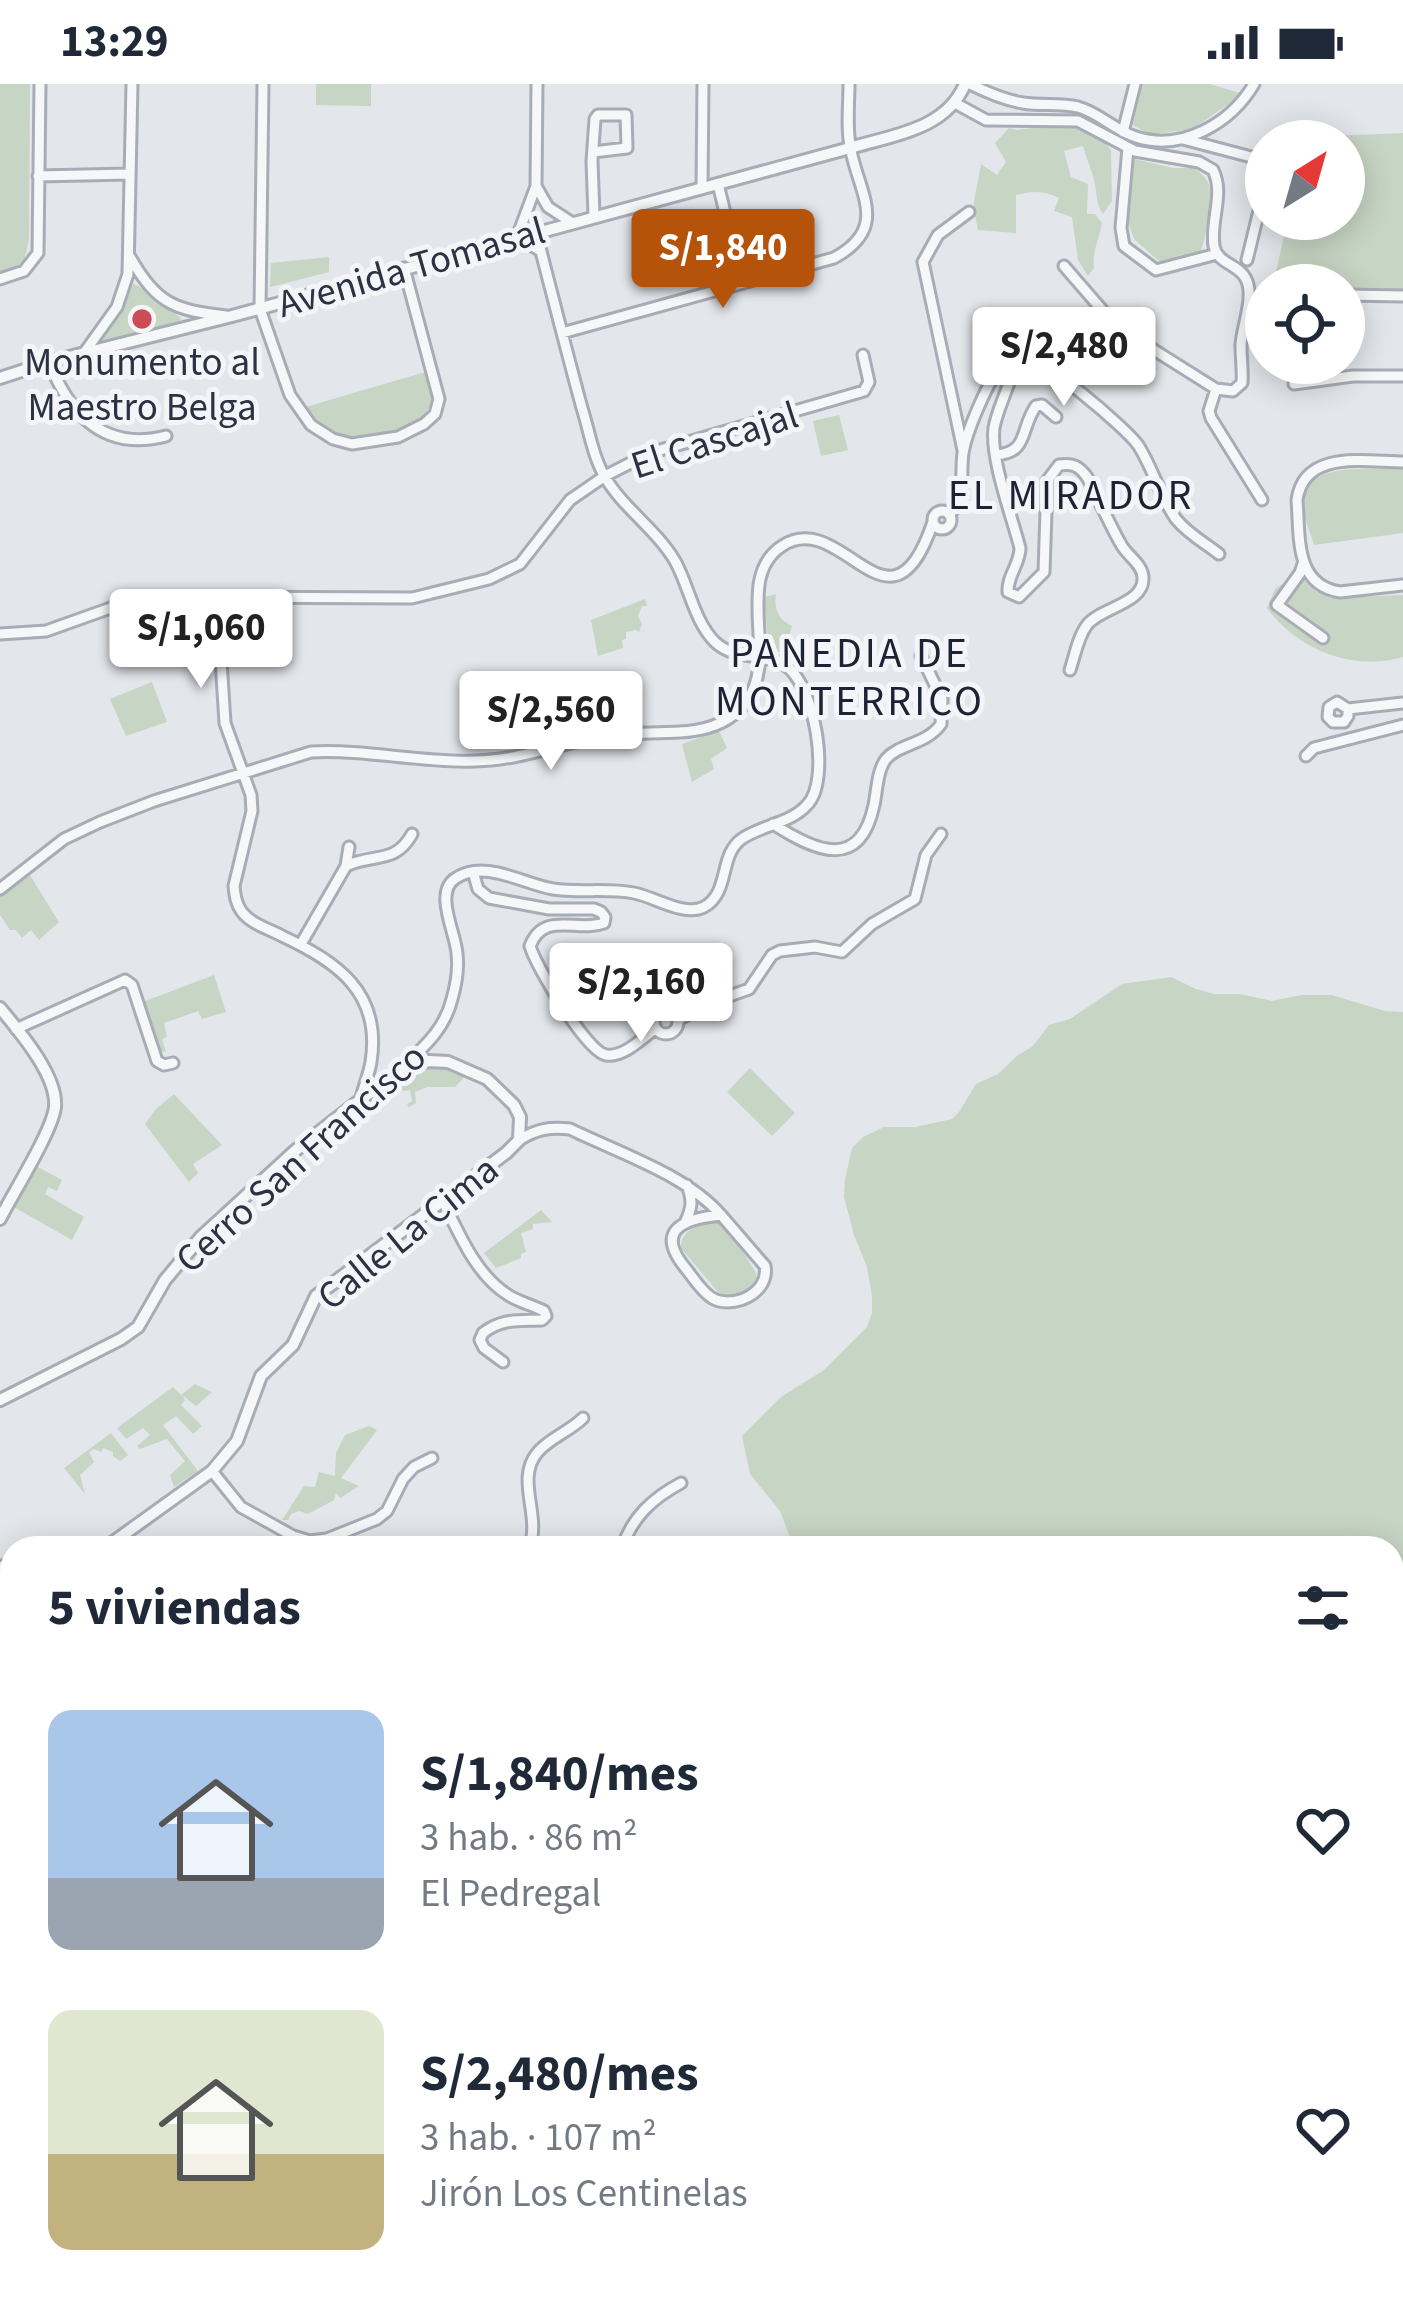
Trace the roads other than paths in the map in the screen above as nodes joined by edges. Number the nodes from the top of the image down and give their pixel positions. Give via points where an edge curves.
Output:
1 (40, 84) edge
2 (132, 84) edge
3 (263, 84) edge
4 (537, 84) edge
5 (703, 84) edge
6 (848, 84) edge
7 (968, 84) edge
8 (1135, 84) edge
9 (1254, 84) edge
10 (955, 103) junction
11 (1123, 132) junction
12 (1183, 139) junction
13 (850, 148) junction
14 (1128, 148) junction
15 (593, 152) junction
16 (1245, 155) edge
17 (130, 174) junction
18 (38, 176) junction
19 (718, 184) junction
20 (536, 186) junction
21 (702, 188) junction
22 (969, 212) dead end
23 (594, 216) junction
24 (571, 222) junction
25 (536, 232) junction
26 (517, 237) junction
27 (1251, 240) edge
28 (541, 251) junction
29 (1217, 254) junction
30 (130, 257) junction
31 (1246, 260) dead end
32 (1064, 266) dead end
33 (404, 268) junction
34 (0, 279) edge
35 (742, 282) junction
36 (1365, 295) edge
37 (1403, 296) edge
38 (260, 309) junction
39 (232, 316) junction
40 (562, 333) junction
41 (84, 353) junction
42 (862, 355) dead end
43 (1013, 355) junction
44 (49, 362) junction
45 (1365, 376) edge
46 (1403, 376) edge
47 (0, 378) edge
48 (1216, 389) junction
49 (1056, 417) dead end
50 (166, 436) dead end
51 (963, 450) junction
52 (996, 455) junction
53 (1403, 462) edge
54 (604, 476) junction
55 (1262, 500) dead end
56 (1220, 554) dead end
57 (1303, 564) junction
58 (1403, 585) edge
59 (217, 597) junction
60 (0, 634) edge
61 (1323, 638) dead end
62 (921, 656) dead end
63 (761, 658) junction
64 (1070, 670) dead end
65 (1403, 703) edge
66 (1348, 709) dead end
67 (1403, 725) edge
68 (1306, 756) dead end
69 (243, 772) junction
70 (773, 824) junction
71 (412, 834) dead end
72 (941, 834) dead end
73 (349, 847) dead end
74 (346, 866) junction
75 (473, 872) junction
76 (0, 889) edge
77 (301, 944) junction
78 (0, 1008) edge
79 (678, 1020) junction
80 (656, 1028) junction
81 (16, 1029) junction
82 (371, 1062) junction
83 (172, 1063) dead end
84 (405, 1065) junction
85 (393, 1074) junction
86 (361, 1098) junction
87 (519, 1140) junction
88 (687, 1185) junction
89 (442, 1199) junction
90 (722, 1215) junction
91 (0, 1219) edge
92 (685, 1223) junction
93 (503, 1362) dead end
94 (0, 1400) edge
95 (583, 1418) dead end
96 (432, 1458) dead end
97 (212, 1471) junction
98 (681, 1483) dead end
99 (121, 1536) edge
100 (293, 1536) edge
101 (334, 1536) edge
102 (532, 1536) edge
103 (626, 1536) edge

1 - 18 street
2 - 17 street
3 - 38 street
4 - 20 street
5 - 21 street
6 - 13 street
7 - 10 street
7 - 11 street via 1021,102 1078,107
8 - 11 street
9 - 12 street via 1217,124
10 - 13 street, Avenida Tomasal via 928,124
10 - 14 street via 986,120 1078,121
11 - 12 street
12 - 16 street
13 - 19 street, Avenida Tomasal
13 - 35 street via 868,204 856,242 834,258
14 - 29 street via 1213,170
14 - 29 street via 1124,246 1156,270
15 - 15 street via 596,116 626,115 629,146
15 - 23 street
17 - 18 street
17 - 30 street
18 - 34 street via 38,253 24,271
19 - 21 street, Avenida Tomasal
19 - 35 street
20 - 24 street via 548,207
20 - 26 street
21 - 23 street, Avenida Tomasal
22 - 51 street via 938,235 923,262
23 - 24 street, Avenida Tomasal
24 - 25 street, Avenida Tomasal
25 - 26 street, Avenida Tomasal
25 - 28 street
26 - 28 street
26 - 33 street, Avenida Tomasal
27 - 31 street
28 - 40 street
29 - 48 street via 1249,291 1242,383 1233,392
30 - 39 street via 166,301
30 - 41 street via 117,307
32 - 48 street via 1116,326
33 - 38 street, Avenida Tomasal
33 - 38 street via 439,399 435,414 398,437 352,444 311,425 290,394
35 - 40 street
36 - 37 street
38 - 39 street, Avenida Tomasal
39 - 41 street, Avenida Tomasal
40 - 54 street
41 - 44 street, Avenida Tomasal
42 - 54 street, El Cascajal via 864,391 650,453
43 - 51 street via 999,367
43 - 52 street via 994,425
43 - 56 street via 1035,359 1125,430 1179,523
44 - 47 street, Avenida Tomasal
44 - 50 street via 86,421 141,442
45 - 46 street
48 - 55 street via 1211,418
49 - 52 street via 1036,406 1018,450
51 - 63 street via 950,524 938,526 913,566 897,576 811,539 775,551 759,578
52 - 64 street via 1020,548 1007,586 1013,596 1044,572 1047,481 1060,465 1071,463 1088,477 1140,567 1141,588 1087,625
53 - 57 street via 1312,470 1297,500
54 - 59 street, El Cascajal via 570,500 520,564 489,579 412,598
54 - 63 street via 664,544 717,644
57 - 58 street via 1331,591
57 - 61 street via 1277,605
59 - 60 street, El Cascajal via 134,600 46,631
59 - 69 street via 225,723
62 - 70 street via 942,699 941,724 887,758 862,836 828,851
63 - 69 street via 746,703 702,730 618,734 471,762 310,752
63 - 70 street via 780,662 802,684 820,772 804,810
65 - 66 street
67 - 68 street
69 - 76 street via 64,839
69 - 77 street via 252,811 235,897 246,917
70 - 75 street via 737,843 718,892 697,910 639,894 554,889
71 - 74 street via 395,854
72 - 79 street via 926,855 915,899 848,948 772,955 748,989
73 - 74 street
74 - 77 street
75 - 80 street via 489,898 594,909 605,917 598,927 549,926 530,946 594,1048 616,1054
75 - 84 street, Cerro San Francisco via 452,880 445,897 458,961 449,1011
77 - 82 street via 358,989 371,1026
78 - 81 street
79 - 80 street via 670,1033
79 - 80 street via 660,1011
81 - 83 street via 125,980 157,1061
81 - 91 street via 42,1066 55,1106
82 - 85 street
82 - 86 street
84 - 85 street, Cerro San Francisco
84 - 87 street, Calle La Cima via 448,1062 487,1079 520,1117
85 - 86 street, Cerro San Francisco
86 - 94 street, Cerro San Francisco via 201,1238 137,1327
87 - 88 street via 536,1130 570,1130
87 - 89 street, Calle La Cima
88 - 90 street
88 - 92 street via 692,1209
89 - 93 street via 487,1279 544,1310 542,1320 520,1318 483,1333 484,1348
89 - 97 street, Calle La Cima via 316,1296 293,1345 261,1376 237,1441
90 - 92 street
90 - 92 street via 765,1266 753,1295 725,1302 706,1293 671,1252
95 - 102 street via 530,1463
96 - 101 street via 403,1479 387,1511
97 - 99 street, Calle La Cima
97 - 100 street via 241,1507
98 - 103 street via 643,1510

